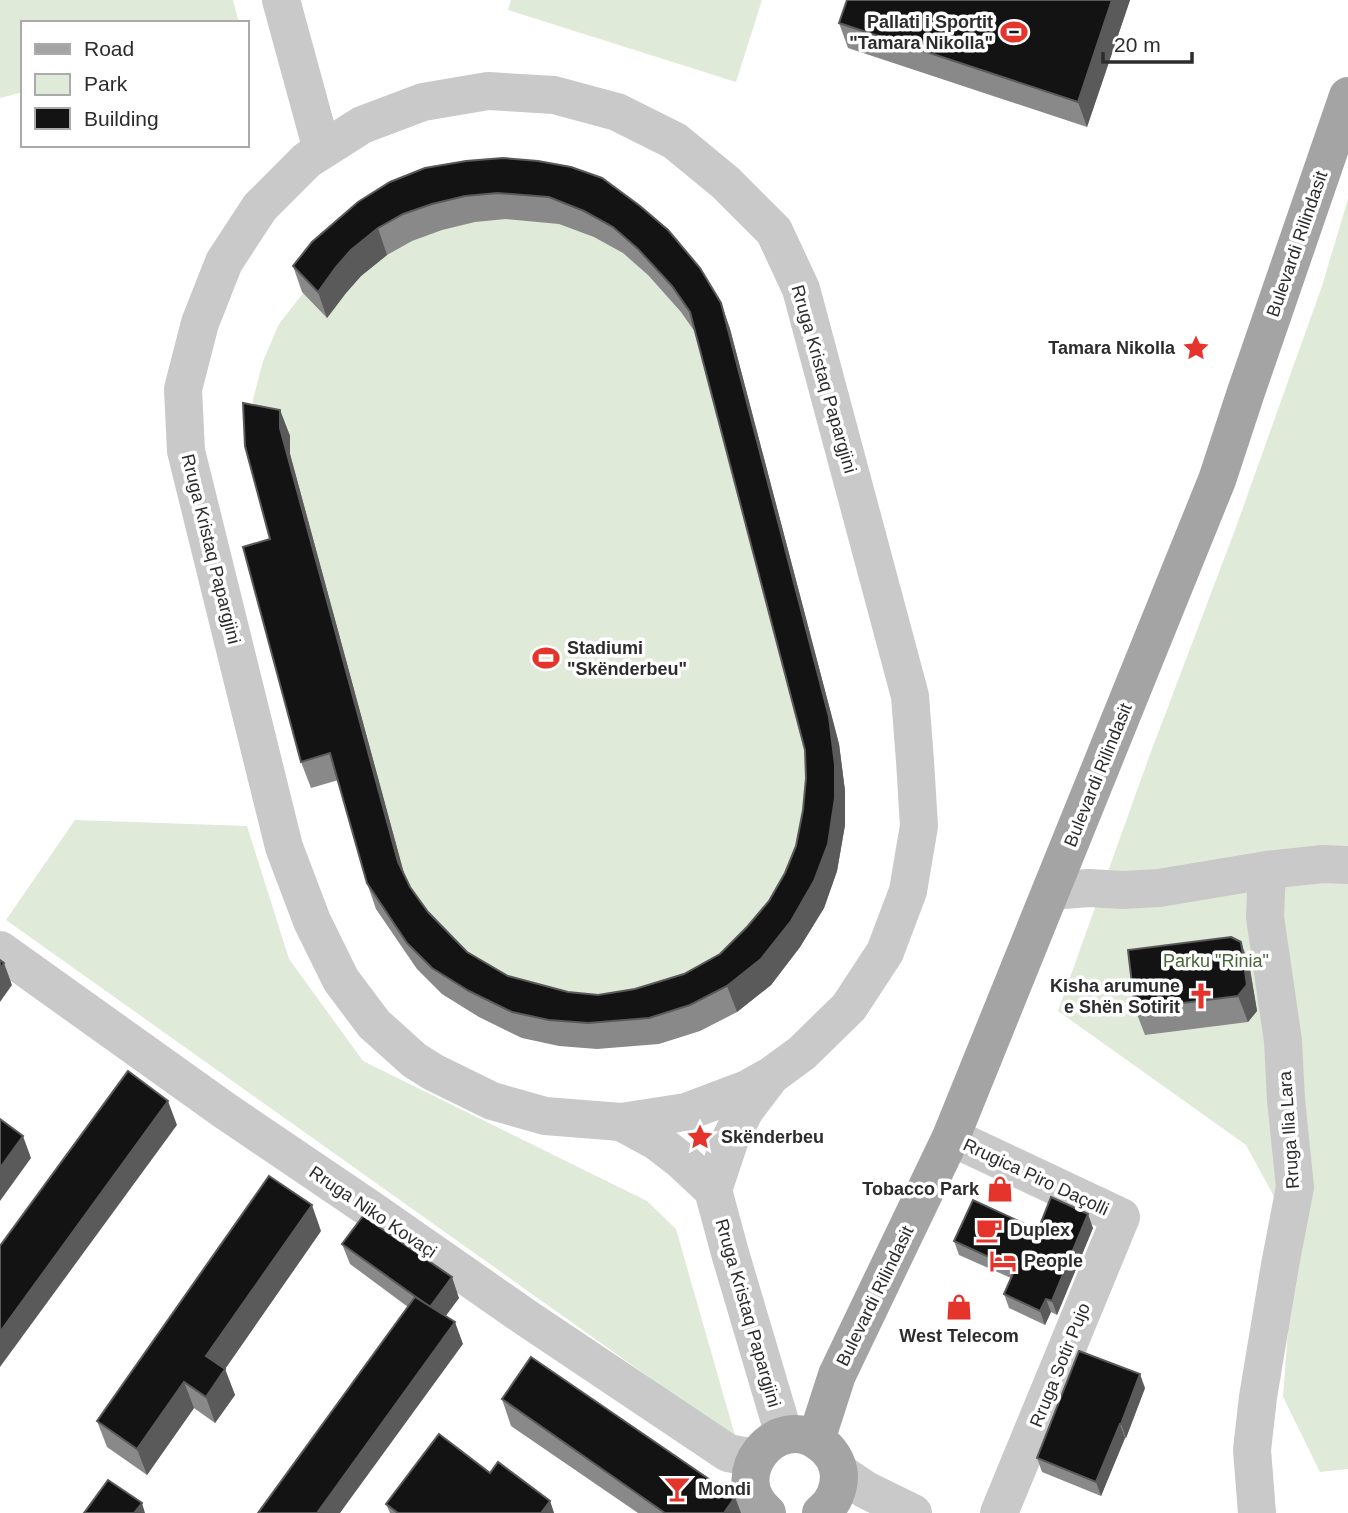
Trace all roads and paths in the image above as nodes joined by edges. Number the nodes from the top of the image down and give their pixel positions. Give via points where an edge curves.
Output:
1 (281, 0) edge
2 (1348, 96) edge
3 (322, 150) junction
4 (1348, 865) edge
5 (1267, 870) junction
6 (1051, 891) junction
7 (0, 950) edge
8 (772, 1075) junction
9 (621, 1122) junction
10 (951, 1137) junction
11 (713, 1190) junction
12 (1121, 1217) joint
13 (800, 1437) junction
14 (755, 1458) junction
15 (839, 1472) junction
16 (767, 1513) edge
17 (821, 1513) edge
18 (913, 1513) edge
19 (999, 1513) edge
20 (1257, 1513) edge

1 - 3 street
2 - 6 main road, Bulevardi Rilindasit via 1217,480
3 - 8 street, Rruga Kristaq Papargjini via 362,125 423,102 488,91 554,95 617,112 675,141 726,183 780,243 802,289 910,696 919,826 908,891 885,952 849,1007
3 - 9 street, Rruga Kristaq Papargjini via 260,207 224,262 200,323 183,389 186,451 284,847 341,980 374,1024 414,1060 492,1101 545,1116
4 - 5 street
5 - 6 street via 1159,888
5 - 20 street, Rruga Ilia Lara via 1265,917 1283,1041 1295,1187 1256,1410 1252,1450
6 - 10 main road, Bulevardi Rilindasit
7 - 14 street, Rruga Niko Kovaçi via 525,1317 728,1453
8 - 9 street, Rruga Kristaq Papargjini via 685,1112
8 - 11 street, Rruga Kristaq Papargjini via 745,1110
9 - 11 street, Rruga Kristaq Papargjini via 682,1161
10 - 12 street, Rrugica Piro Daçolli
10 - 13 main road, Bulevardi Rilindasit via 837,1375
11 - 13 street, Rruga Kristaq Papargjini via 730,1253
12 - 19 street, Rruga Sotir Pujo
13 - 14 main road via 775,1439
13 - 15 main road via 827,1448
14 - 16 main road via 751,1486
15 - 17 main road via 834,1498
15 - 18 street

